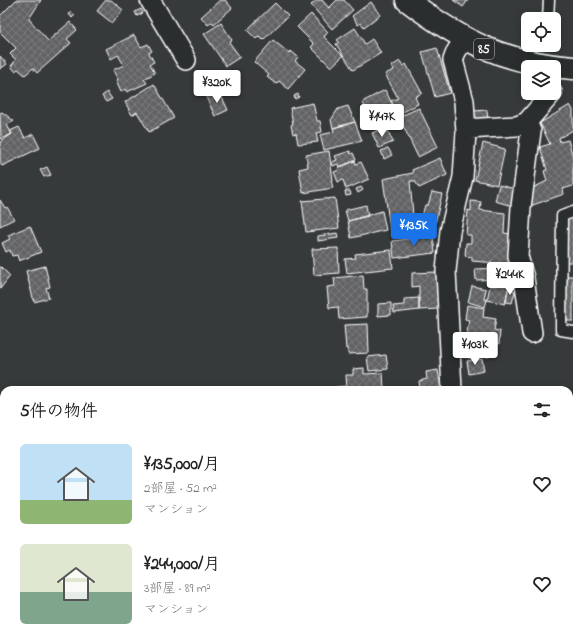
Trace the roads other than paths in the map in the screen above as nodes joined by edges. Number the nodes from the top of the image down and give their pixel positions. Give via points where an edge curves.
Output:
1 (150, 0) edge
2 (407, 0) edge
3 (549, 0) edge
4 (548, 12) edge
5 (464, 39) junction
6 (186, 60) dead end
7 (571, 68) edge
8 (561, 81) edge
9 (546, 100) edge
10 (527, 122) junction
11 (466, 129) junction
12 (573, 212) edge
13 (573, 332) edge
14 (532, 333) dead end
15 (452, 386) edge

1 - 6 street
2 - 5 main road, 85
3 - 4 lane
5 - 7 main road, 85 via 510,58
5 - 11 street via 453,60 464,101
7 - 8 street
9 - 10 street
10 - 11 street via 517,126
10 - 14 street via 531,131 521,207 518,256
11 - 15 street via 463,177 450,231 446,271
12 - 13 lane via 562,216 561,330

